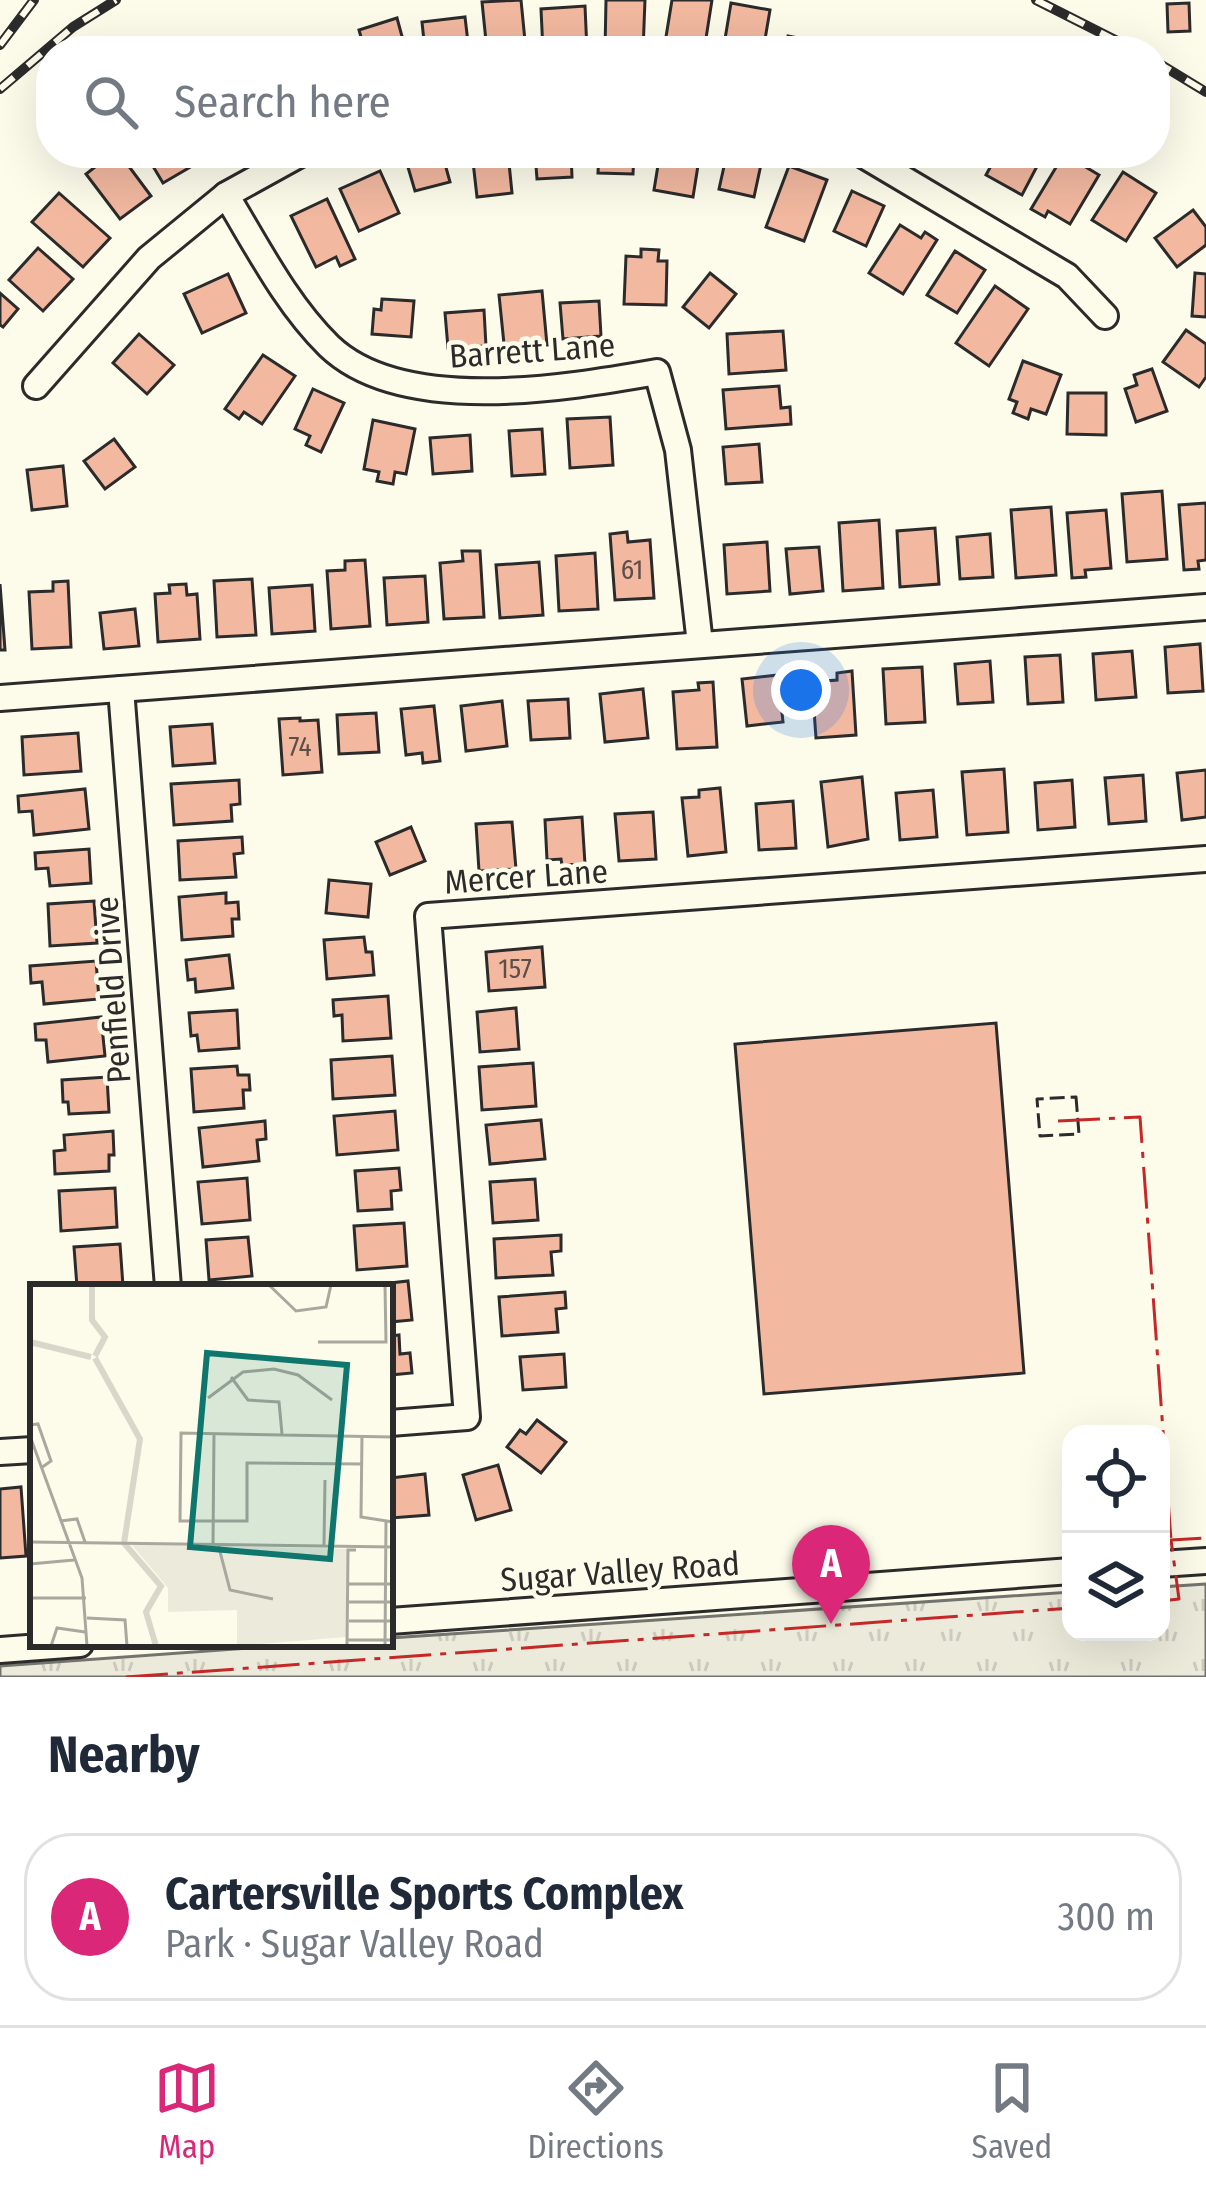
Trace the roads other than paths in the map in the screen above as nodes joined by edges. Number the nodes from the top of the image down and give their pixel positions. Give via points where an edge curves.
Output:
1 (275, 168) edge
2 (885, 168) edge
3 (226, 195) junction
4 (1105, 316) dead end
5 (36, 386) dead end
6 (1206, 607) edge
7 (700, 644) junction
8 (122, 688) junction
9 (0, 698) edge
10 (1206, 859) edge
11 (168, 1284) edge
12 (393, 1423) edge
13 (30, 1450) edge
14 (0, 1452) edge
15 (1206, 1561) edge
16 (1170, 1563) edge
17 (1062, 1572) edge
18 (393, 1622) edge
19 (40, 1647) edge
20 (0, 1650) edge

1 - 3 street
2 - 4 street via 1067,275
3 - 5 street via 149,258
3 - 7 street, Barrett Lane via 305,321 334,351 385,379 452,392 657,372 678,450
6 - 7 street
7 - 8 street
8 - 9 street
8 - 11 street, Penfield Drive
10 - 12 street, Mercer Lane via 428,916 467,1417
13 - 14 street
15 - 16 street
17 - 18 street, Sugar Valley Road
19 - 20 street

